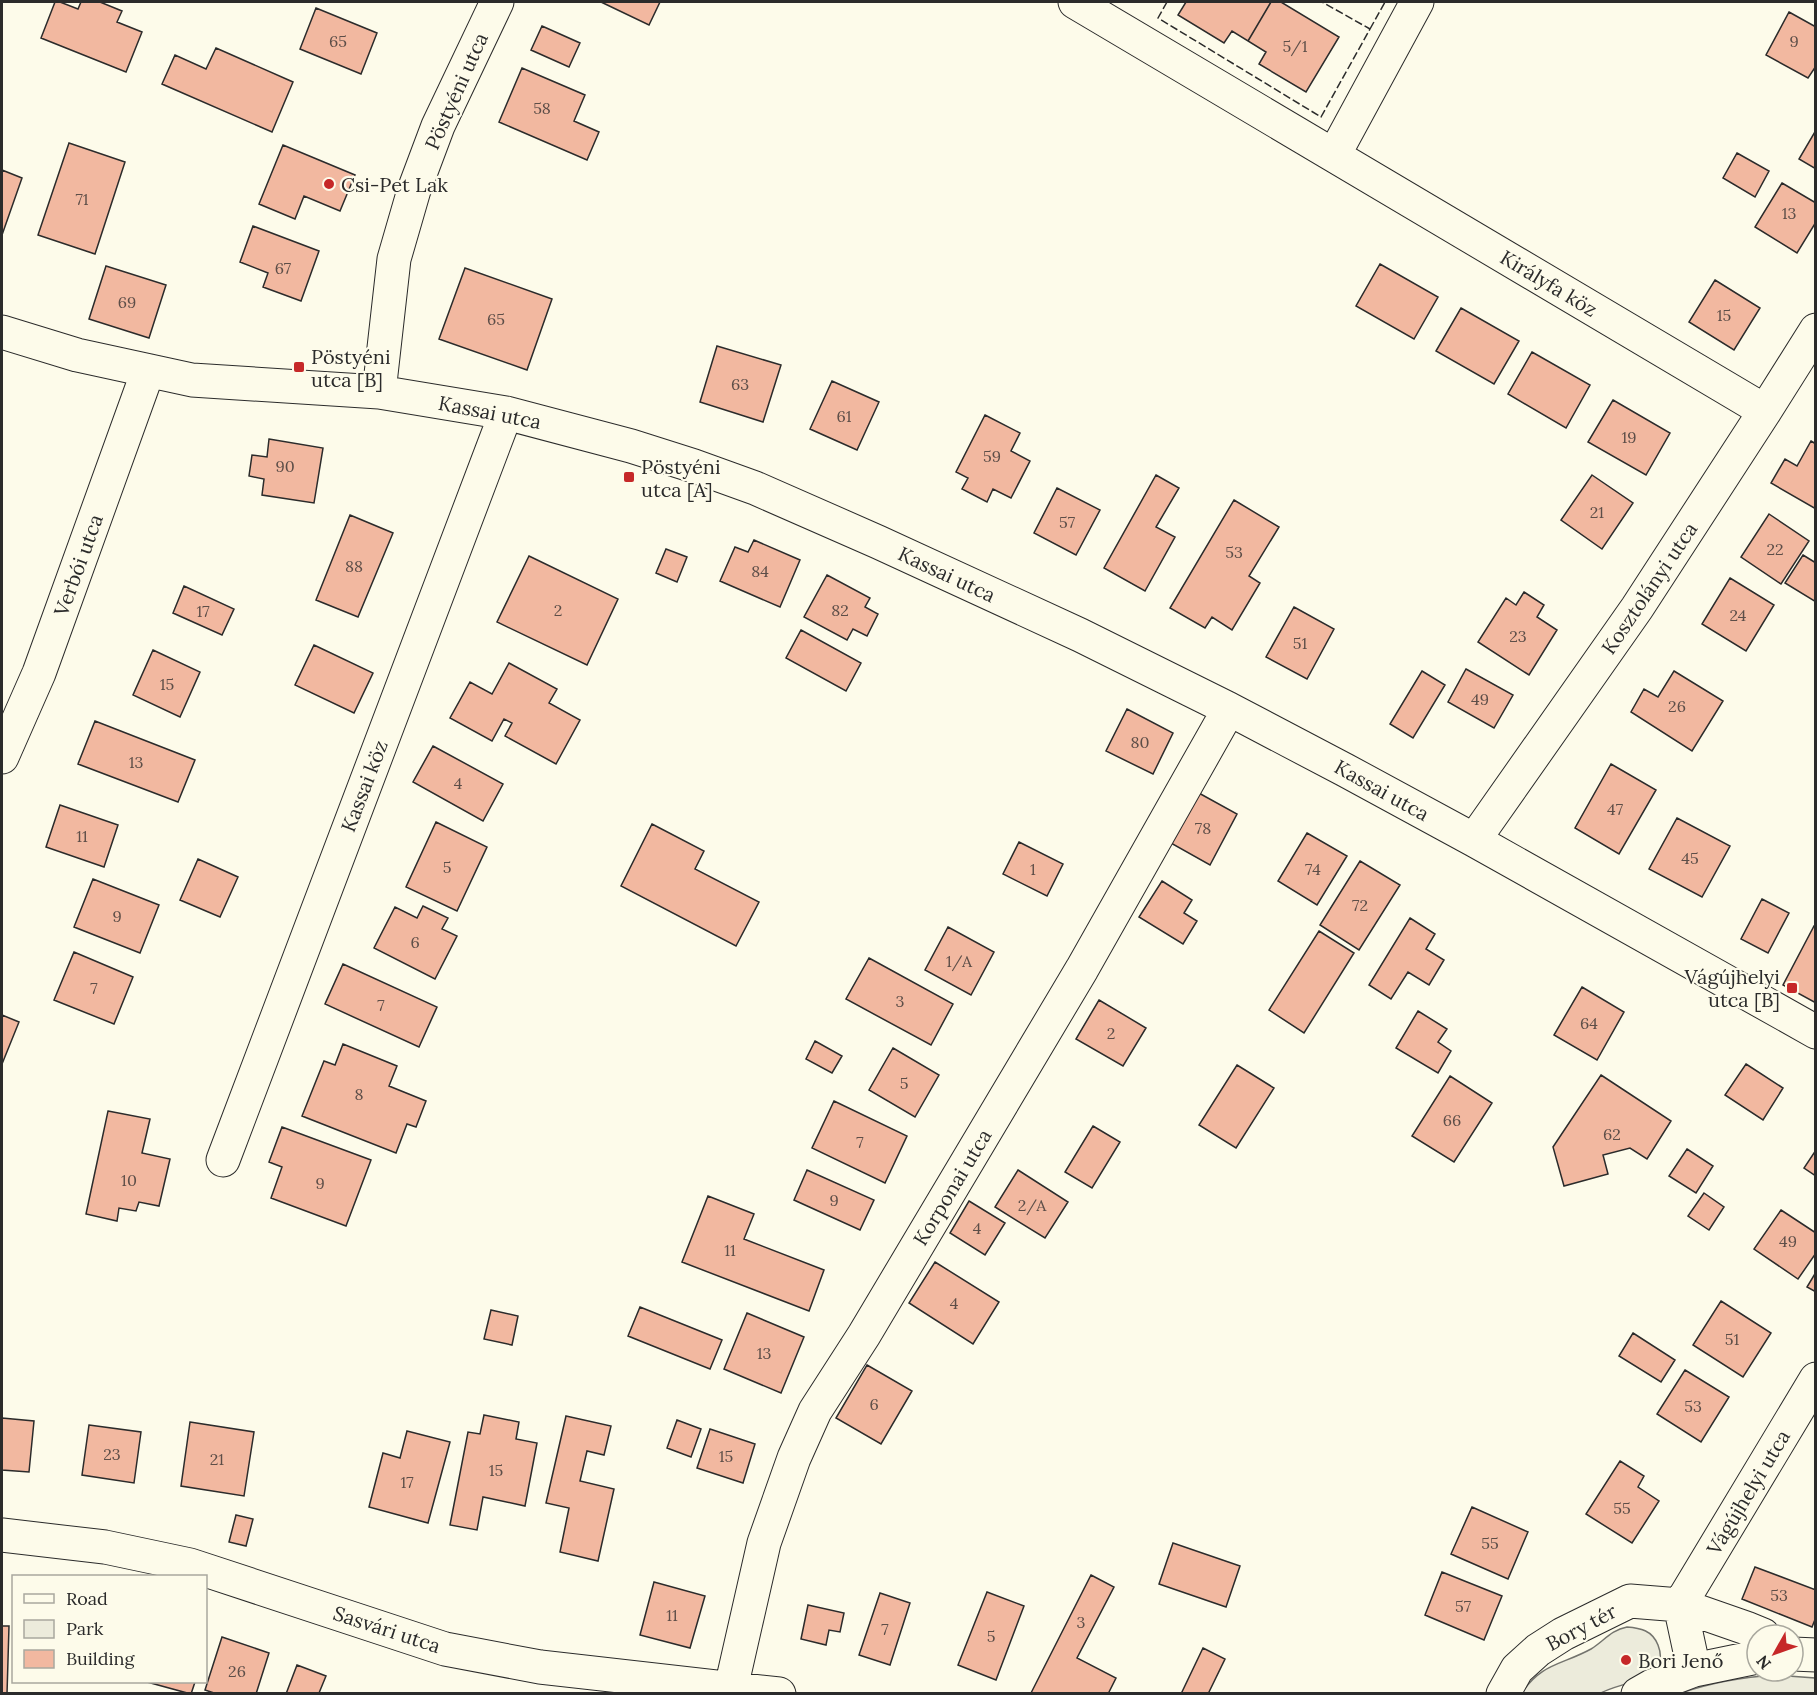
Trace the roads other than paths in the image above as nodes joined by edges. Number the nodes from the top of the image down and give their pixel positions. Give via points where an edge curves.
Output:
1 (497, 2) edge
2 (1075, 2) edge
3 (1416, 2) edge
4 (1334, 155) junction
5 (1815, 330) edge
6 (2, 332) edge
7 (148, 371) junction
8 (379, 392) junction
9 (1765, 411) junction
10 (506, 413) junction
11 (1229, 709) junction
12 (2, 757) edge
13 (1474, 840) junction
14 (1815, 1032) edge
15 (223, 1160) dead end
16 (1815, 1378) edge
17 (2, 1535) edge
18 (1680, 1605) junction
19 (1745, 1628) edge
20 (1745, 1659) edge
21 (1694, 1670) junction
22 (731, 1688) junction
23 (779, 1694) edge
24 (1503, 1694) edge
25 (1638, 1694) edge

1 - 8 street, Pöstyéni utca via 438,126 414,190 394,259
2 - 4 street, Királyfa köz
3 - 4 street
4 - 9 street, Királyfa köz
5 - 9 street, Kosztolányi utca
6 - 7 street, Kassai utca
7 - 8 street, Kassai utca via 192,380
7 - 12 street, Verbói utca via 39,673
8 - 10 street, Kassai utca
9 - 13 street, Kosztolányi utca via 1637,608
10 - 11 street, Kassai utca via 632,446 755,488 1080,635
10 - 15 street, Kassai köz
11 - 13 street, Kassai utca
11 - 22 street, Korponai utca via 1082,969 815,1411 764,1543
13 - 14 street, Kassai utca
16 - 18 street, Vágújhelyi utca
17 - 22 street, Sasvári utca via 105,1547 190,1565 445,1649 540,1667
18 - 19 street, Bory tér
18 - 21 street
18 - 24 street, Bory tér via 1630,1601 1563,1634 1517,1669
20 - 21 street
21 - 25 street
22 - 23 street, Sasvári utca

